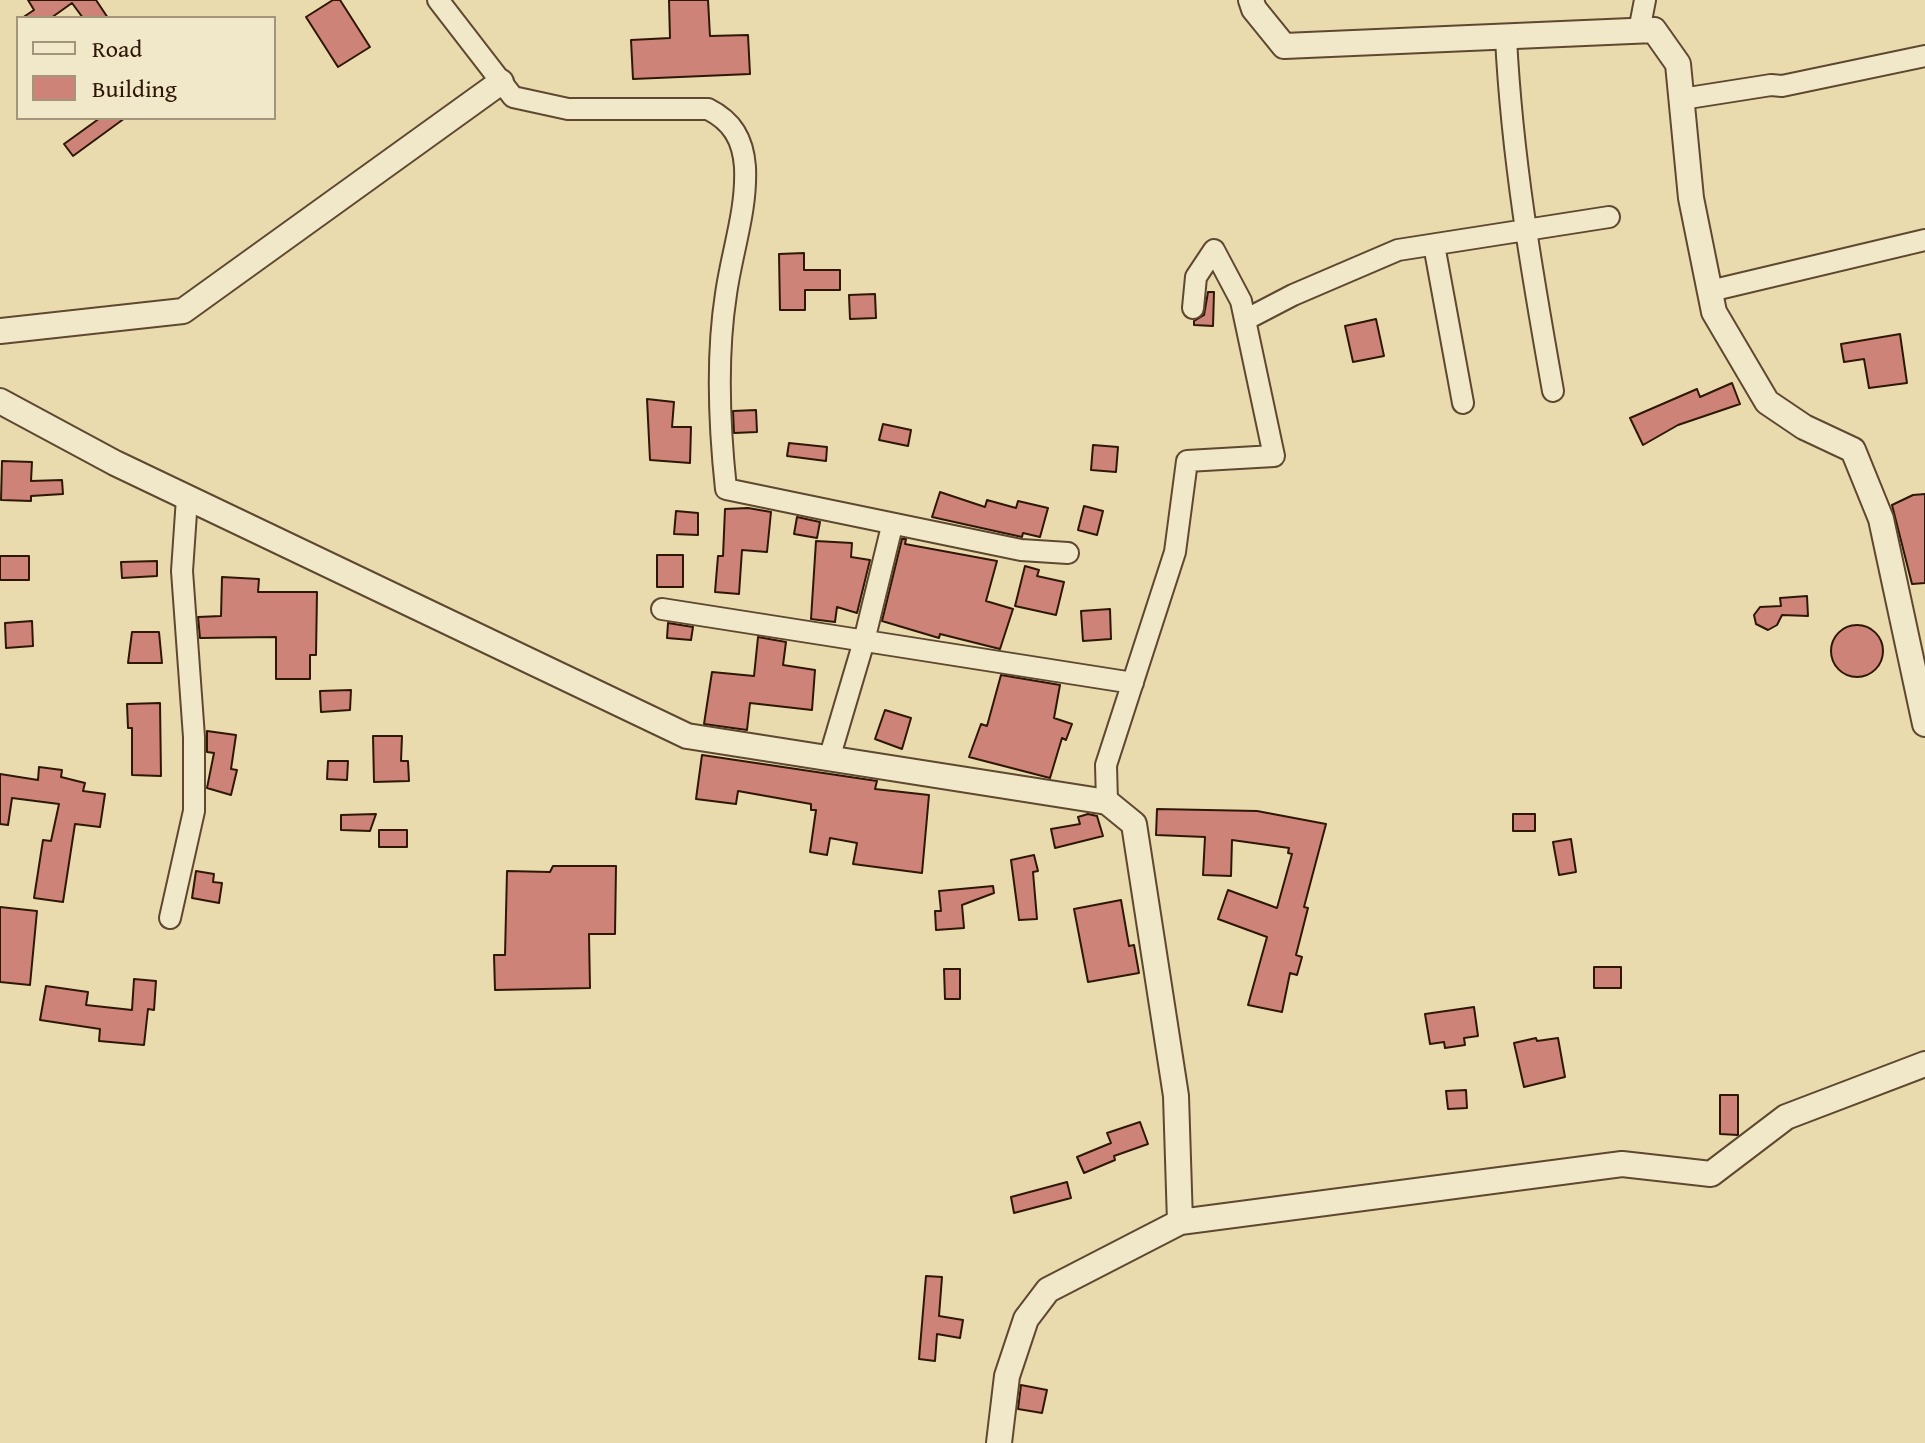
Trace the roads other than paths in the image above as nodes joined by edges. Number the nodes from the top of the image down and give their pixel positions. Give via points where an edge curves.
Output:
1 (438, 0) edge
2 (1251, 0) edge
3 (1645, 0) edge
4 (1639, 31) junction
5 (1506, 38) junction
6 (1925, 56) edge
7 (501, 82) junction
8 (1682, 99) junction
9 (1609, 217) dead end
10 (1524, 231) junction
11 (1925, 240) edge
12 (1434, 245) junction
13 (1710, 291) junction
14 (1193, 308) dead end
15 (1245, 320) junction
16 (0, 331) edge
17 (1553, 391) dead end
18 (0, 401) edge
19 (1463, 403) dead end
20 (187, 498) junction
21 (892, 526) junction
22 (1068, 553) dead end
23 (662, 609) dead end
24 (864, 641) junction
25 (1133, 683) junction
26 (1925, 724) edge
27 (829, 759) junction
28 (1107, 802) junction
29 (170, 918) dead end
30 (1925, 1064) edge
31 (1180, 1222) junction
32 (999, 1443) edge

1 - 7 street
2 - 5 street via 1284,46
3 - 4 street
4 - 5 street
4 - 8 street via 1654,30 1678,64
5 - 10 street
6 - 8 street via 1782,86
7 - 16 street via 183,311
7 - 21 street via 513,97 568,109 708,109 726,118 736,130 745,165 742,223 726,294 718,413 726,489
8 - 13 street via 1691,198
9 - 10 street
10 - 12 street
10 - 17 street
11 - 13 street
12 - 15 street via 1398,250
12 - 19 street
13 - 26 street via 1714,312 1767,402 1853,450 1881,519
14 - 15 street via 1196,277 1214,250 1241,301
15 - 25 street via 1274,456 1187,461 1175,552
18 - 20 street
20 - 27 street via 687,736
20 - 29 street via 182,571 194,811
21 - 22 street via 1021,550
21 - 24 street
23 - 24 street
24 - 25 street
24 - 27 street
25 - 28 street via 1106,765
27 - 28 street
28 - 31 street via 1134,824 1176,1096
30 - 31 street via 1786,1117 1711,1174 1622,1164
31 - 32 street via 1048,1290 1026,1319 1007,1376

